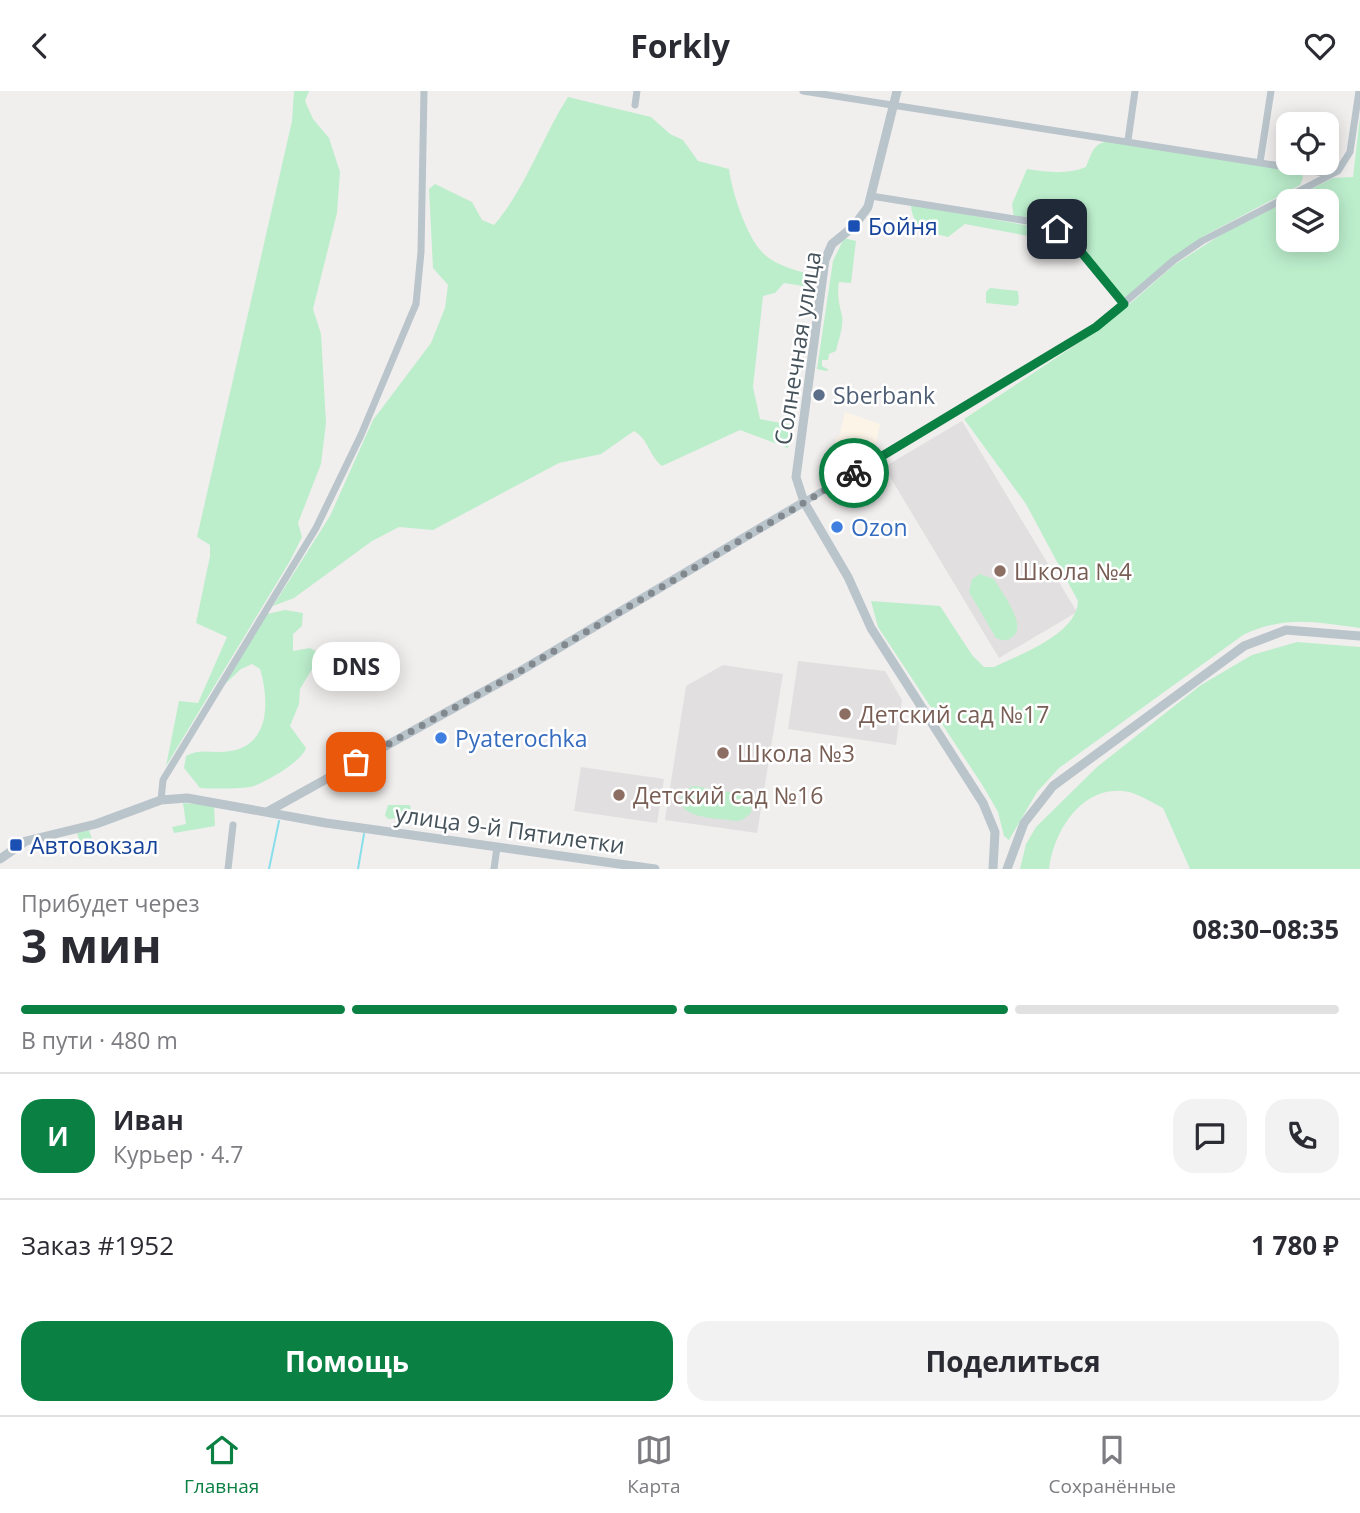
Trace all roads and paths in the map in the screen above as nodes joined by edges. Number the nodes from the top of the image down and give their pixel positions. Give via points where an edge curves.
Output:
1 (424, 91) edge
2 (637, 91) edge
3 (803, 91) edge
4 (897, 91) edge
5 (1135, 91) edge
6 (1270, 91) edge
7 (1359, 91) edge
8 (635, 106) dead end
9 (893, 106) junction
10 (1128, 140) junction
11 (1260, 162) junction
12 (1276, 165) edge
13 (1339, 169) edge
14 (1329, 175) edge
15 (871, 195) junction
16 (1124, 304) junction
17 (804, 502) junction
18 (1360, 636) edge
19 (161, 800) junction
20 (267, 812) junction
21 (233, 825) dead end
22 (497, 847) junction
23 (3, 856) edge
24 (228, 869) edge
25 (494, 869) edge
26 (655, 869) edge
27 (993, 869) edge
28 (1007, 869) edge

1 - 19 street via 419,279 410,319 316,528 163,780
2 - 8 street
3 - 9 street
4 - 9 street, Солнечная улица
5 - 10 street
6 - 11 street
7 - 13 street via 1349,158
9 - 10 street
9 - 15 street, Солнечная улица
10 - 11 street
11 - 12 street
14 - 16 street via 1202,241
15 - 16 street via 1057,229 1068,236
15 - 17 street, Солнечная улица via 865,214 835,240 825,260 796,477
16 - 17 street via 1096,327
17 - 20 street via 517,673
17 - 27 street, Солнечная улица via 848,577 871,628 983,803 995,832
18 - 28 street via 1286,630 1244,646 1053,786 1024,823
19 - 20 street, улица 9-й Пятилетки via 187,798
19 - 23 street, улица 9-й Пятилетки via 96,824 26,841
20 - 22 street, улица 9-й Пятилетки
21 - 24 street
22 - 25 street
22 - 26 street, улица 9-й Пятилетки

